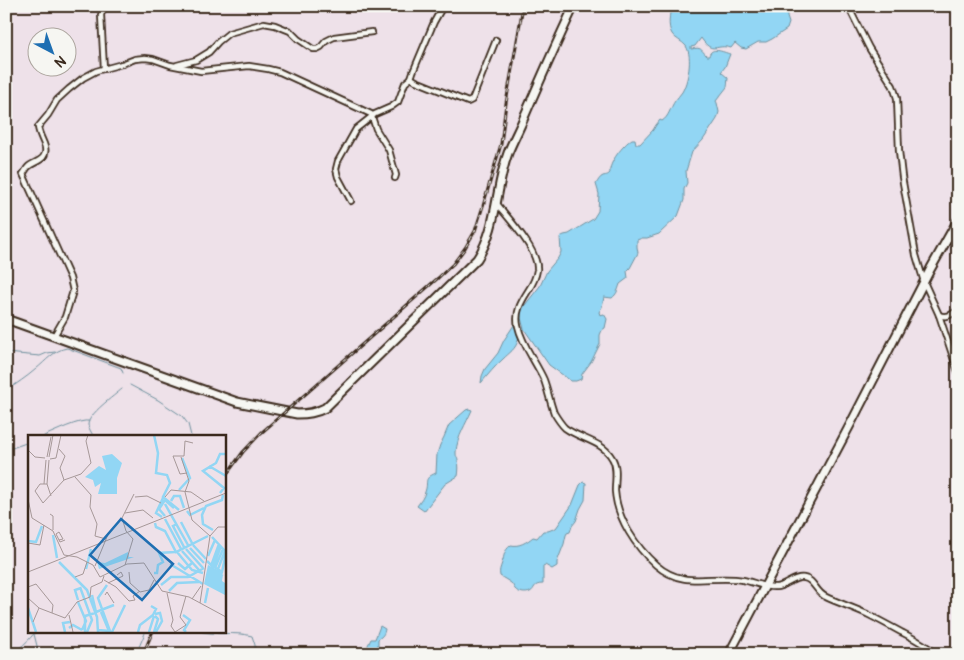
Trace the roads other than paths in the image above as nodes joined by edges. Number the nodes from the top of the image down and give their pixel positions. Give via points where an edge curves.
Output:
1 (104, 6) edge
2 (443, 6) edge
3 (574, 6) edge
4 (848, 6) edge
5 (372, 32) dead end
6 (496, 40) dead end
7 (175, 66) junction
8 (104, 69) junction
9 (411, 78) junction
10 (372, 116) junction
11 (395, 178) dead end
12 (350, 201) dead end
13 (497, 204) junction
14 (958, 220) edge
15 (924, 282) junction
16 (958, 310) edge
17 (939, 315) junction
18 (6, 319) edge
19 (54, 336) junction
20 (958, 372) edge
21 (764, 587) junction
22 (729, 654) edge
23 (936, 654) edge

1 - 8 street via 101,15
2 - 9 street
3 - 13 main road via 508,152
4 - 15 street via 897,98 902,177
5 - 7 street via 334,37 313,49 290,31 264,23 229,33 196,60
6 - 9 street via 472,100 468,102
7 - 8 street via 145,58
7 - 10 street via 201,71 249,66 280,72
8 - 19 street via 83,78 57,100 38,128 45,148 43,158 23,174 70,278 73,292 65,317
9 - 10 street via 405,83 398,102
10 - 11 street via 388,150
10 - 12 street via 356,129 338,161 338,177
13 - 19 main road via 488,239 477,260 334,401 315,413 297,414 237,402
13 - 21 street via 528,244 536,262 536,276 517,316 524,343 544,380 559,421 600,446 614,460 616,501 640,548 658,566 684,580 743,580
14 - 15 main road
15 - 17 street
15 - 21 main road
16 - 17 street via 944,317
17 - 20 street
18 - 19 main road
21 - 22 main road
21 - 23 street via 782,586 798,578 810,580 822,595 912,637

